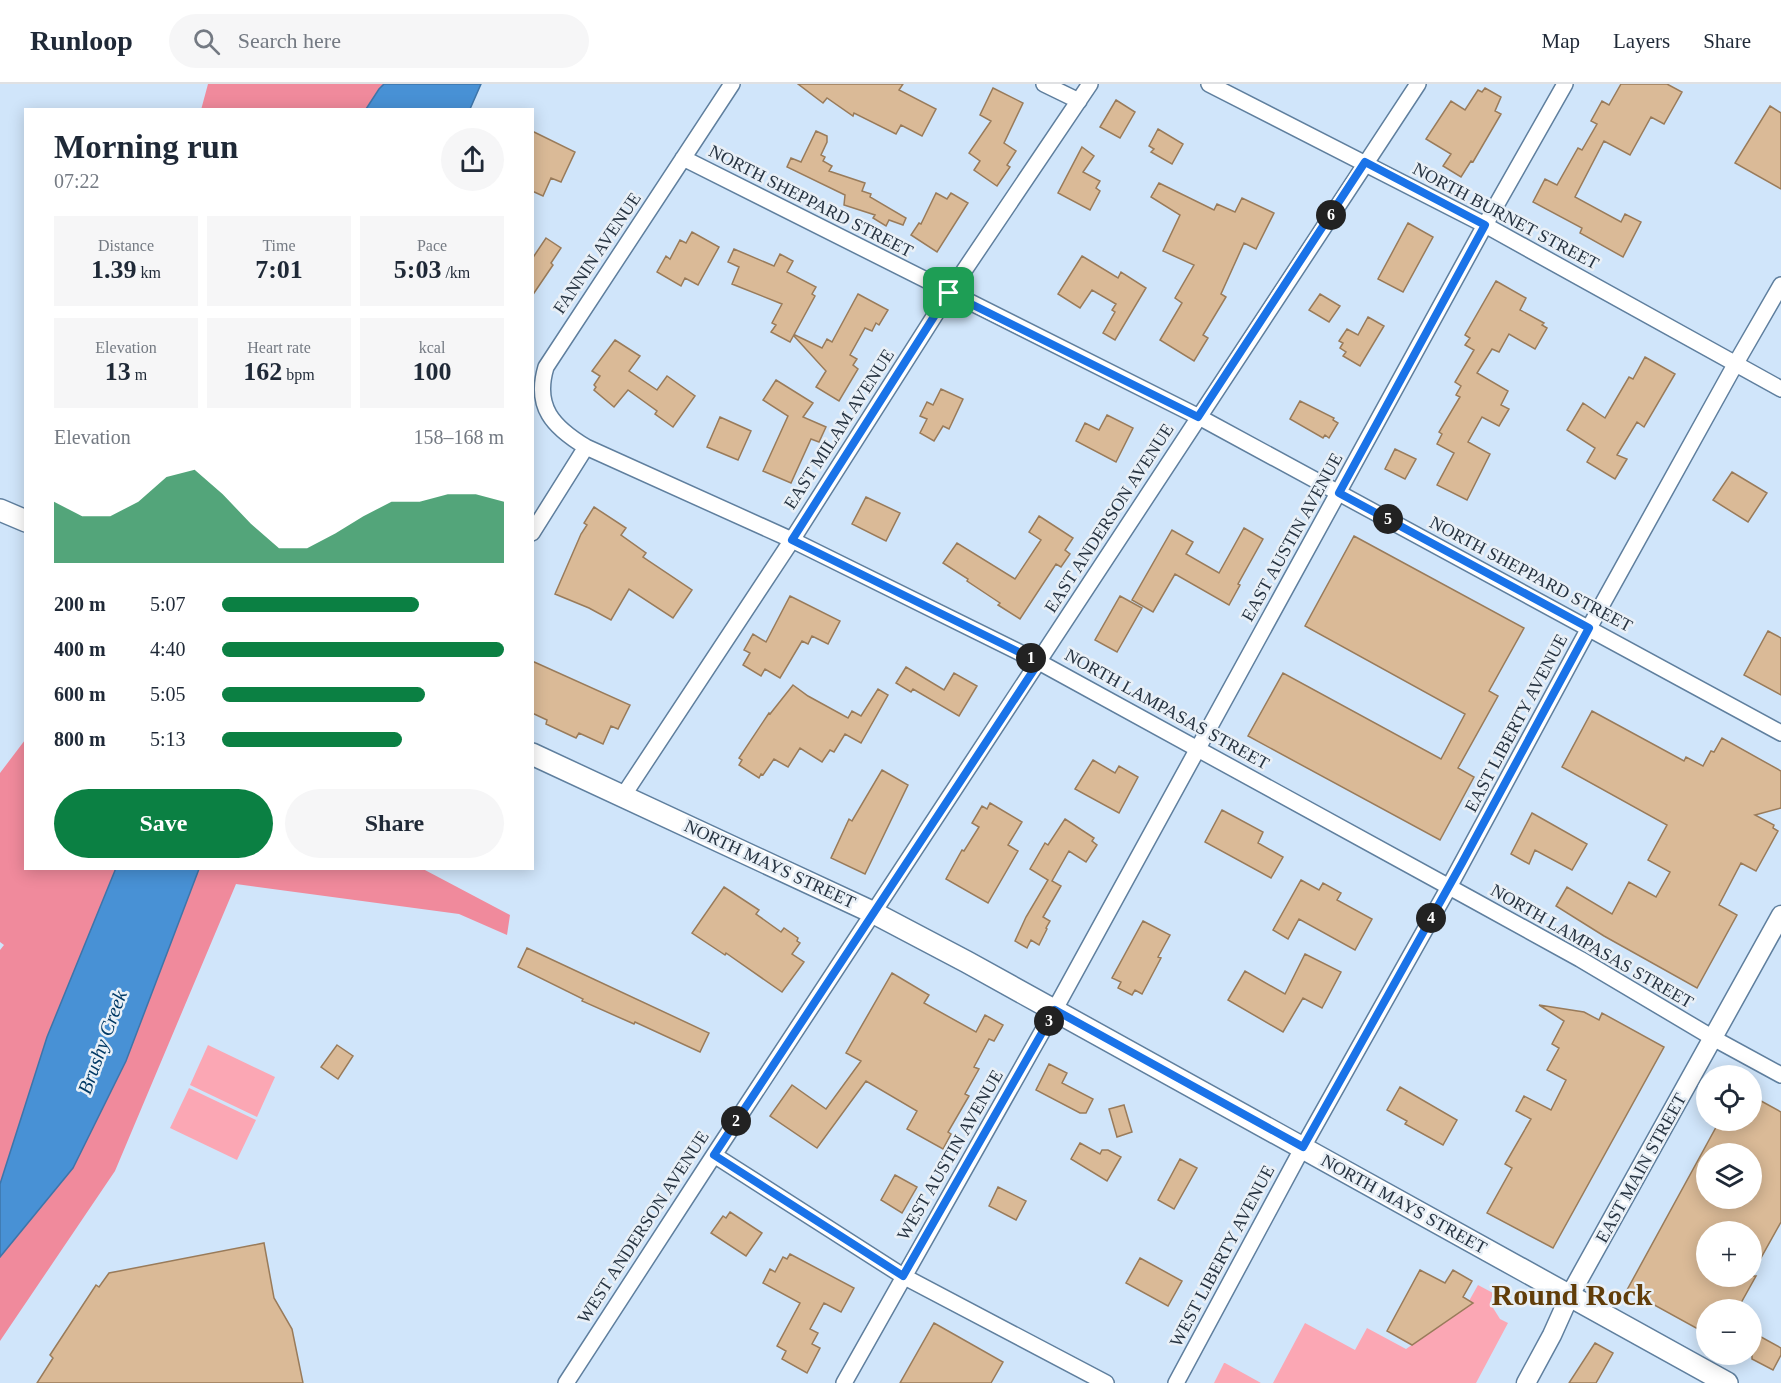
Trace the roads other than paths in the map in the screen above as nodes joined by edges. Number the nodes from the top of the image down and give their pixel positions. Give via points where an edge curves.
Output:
1 (732, 84) edge
2 (1044, 84) edge
3 (1090, 84) edge
4 (1209, 84) edge
5 (1418, 84) edge
6 (1565, 84) edge
7 (1079, 101) junction
8 (683, 158) junction
9 (1365, 162) junction
10 (1485, 225) junction
11 (1781, 285) edge
12 (949, 293) junction
13 (1736, 363) junction
14 (1781, 389) edge
15 (1198, 417) junction
16 (586, 447) junction
17 (1339, 493) junction
18 (0, 510) edge
19 (24, 520) edge
20 (534, 529) edge
21 (792, 540) junction
22 (1589, 628) junction
23 (1039, 662) junction
24 (1781, 733) edge
25 (1198, 748) junction
26 (534, 755) edge
27 (623, 796) junction
28 (1449, 887) junction
29 (873, 913) junction
30 (1781, 915) edge
31 (1055, 1010) junction
32 (1713, 1038) junction
33 (1781, 1075) edge
34 (1303, 1147) junction
35 (714, 1155) junction
36 (903, 1276) junction
37 (1570, 1295) junction
38 (566, 1383) edge
39 (844, 1383) edge
40 (1106, 1383) edge
41 (1176, 1383) edge
42 (1526, 1383) edge
43 (1727, 1383) edge

1 - 8 street, FANNIN AVENUE
2 - 7 street
3 - 7 street, EAST MILAM AVENUE
4 - 9 street, NORTH BURNET STREET
5 - 9 street, EAST ANDERSON AVENUE
6 - 10 street, EAST AUSTIN AVENUE
7 - 12 street, EAST MILAM AVENUE
8 - 12 street, NORTH SHEPPARD STREET
8 - 16 street, FANNIN AVENUE via 546,367 542,388 550,417 562,431
9 - 10 street, NORTH BURNET STREET
9 - 15 street, EAST ANDERSON AVENUE
10 - 13 street, NORTH BURNET STREET
10 - 17 street, EAST AUSTIN AVENUE
11 - 13 street, EAST LIBERTY AVENUE
12 - 15 street, NORTH SHEPPARD STREET
12 - 21 street, EAST MILAM AVENUE
13 - 14 street, NORTH BURNET STREET
13 - 22 street, EAST LIBERTY AVENUE
15 - 17 street, NORTH SHEPPARD STREET
15 - 23 street, EAST ANDERSON AVENUE
16 - 20 street
16 - 21 street, NORTH LAMPASAS STREET
17 - 22 street, NORTH SHEPPARD STREET
17 - 25 street, EAST AUSTIN AVENUE
18 - 19 main road
21 - 23 street, NORTH LAMPASAS STREET
21 - 27 street, EAST MILAM AVENUE
22 - 24 street, NORTH SHEPPARD STREET
22 - 28 street, EAST LIBERTY AVENUE
23 - 25 street, NORTH LAMPASAS STREET
23 - 29 street, EAST ANDERSON AVENUE
25 - 28 street, NORTH LAMPASAS STREET
25 - 31 street, EAST AUSTIN AVENUE
26 - 27 main road, NORTH MAYS STREET
27 - 29 main road, NORTH MAYS STREET
28 - 32 street, NORTH LAMPASAS STREET
28 - 34 street, EAST LIBERTY AVENUE
29 - 31 main road, NORTH MAYS STREET
29 - 35 street, WEST ANDERSON AVENUE
30 - 32 street, EAST MAIN STREET
31 - 34 main road, NORTH MAYS STREET
31 - 36 street, WEST AUSTIN AVENUE
32 - 33 street, NORTH LAMPASAS STREET
32 - 37 street, EAST MAIN STREET
34 - 37 main road, NORTH MAYS STREET
34 - 41 street, WEST LIBERTY AVENUE
35 - 36 street
35 - 38 street, WEST ANDERSON AVENUE
36 - 39 street, WEST AUSTIN AVENUE
36 - 40 street
37 - 42 street, EAST MAIN STREET
37 - 43 main road, NORTH MAYS STREET

